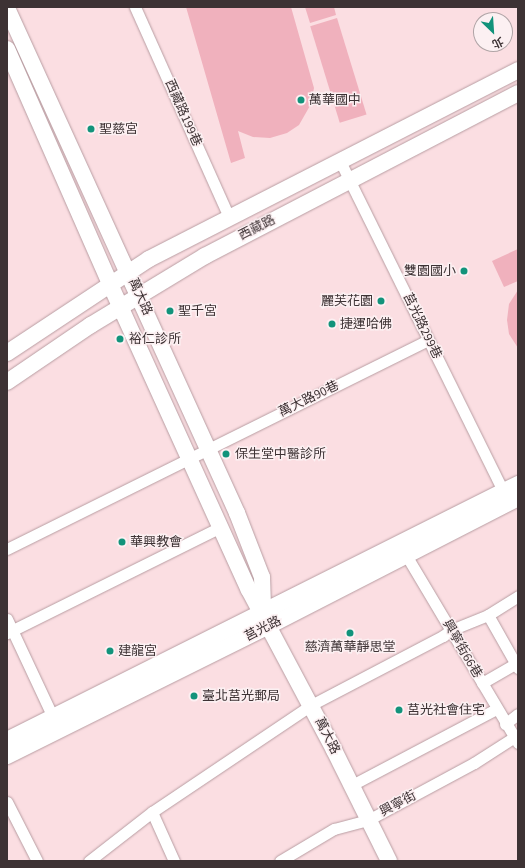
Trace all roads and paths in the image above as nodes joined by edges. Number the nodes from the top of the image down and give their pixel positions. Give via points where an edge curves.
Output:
1 (135, 7) edge
2 (7, 8) edge
3 (7, 49) edge
4 (518, 70) edge
5 (518, 93) edge
6 (340, 161) junction
7 (350, 180) junction
8 (230, 219) junction
9 (128, 271) junction
10 (110, 284) junction
11 (139, 295) junction
12 (121, 307) junction
13 (428, 340) junction
14 (7, 353) edge
15 (7, 382) edge
16 (208, 449) junction
17 (190, 458) junction
18 (518, 484) edge
19 (503, 491) junction
20 (518, 498) edge
21 (221, 527) junction
22 (7, 548) edge
23 (406, 555) junction
24 (518, 596) edge
25 (488, 615) junction
26 (7, 619) edge
27 (266, 619) junction
28 (451, 630) junction
29 (10, 632) edge
30 (517, 666) edge
31 (482, 683) junction
32 (311, 704) junction
33 (496, 709) junction
34 (518, 714) edge
35 (53, 717) junction
36 (505, 724) junction
37 (7, 740) edge
38 (516, 740) edge
39 (7, 756) edge
40 (350, 786) junction
41 (7, 802) edge
42 (152, 812) junction
43 (368, 820) junction
44 (37, 861) edge
45 (89, 861) edge
46 (174, 861) edge
47 (280, 861) edge
48 (389, 861) edge

1 - 8 street, 西藏路199巷
2 - 9 street, 萬大路
3 - 10 street, 萬大路
4 - 6 street, 西藏路
5 - 7 street, 西藏路
6 - 7 street, 莒光路299巷
6 - 8 street, 西藏路
7 - 11 street, 西藏路 via 205,256
7 - 13 street, 莒光路299巷
8 - 9 street, 西藏路
9 - 10 street, 西藏路
9 - 11 street, 萬大路
10 - 12 street, 萬大路
10 - 14 street, 西藏路
11 - 12 street, 西藏路
11 - 16 street, 萬大路
12 - 15 street, 西藏路
12 - 17 street, 萬大路
13 - 16 street, 萬大路90巷
13 - 19 street, 莒光路299巷
16 - 17 street, 萬大路90巷
16 - 27 street, 萬大路 via 262,577
17 - 21 street, 萬大路
17 - 22 street, 萬大路90巷
18 - 19 street, 莒光路
19 - 27 street, 莒光路
20 - 23 street, 莒光路
21 - 27 street, 萬大路
21 - 29 street
23 - 27 street, 莒光路
23 - 28 street, 興寧街66巷
24 - 25 street
25 - 28 street
25 - 30 street
26 - 29 street
27 - 32 street, 萬大路
27 - 35 street, 莒光路
27 - 39 street, 莒光路
28 - 31 street, 興寧街66巷
28 - 32 street
29 - 35 street
30 - 31 street
31 - 33 street, 興寧街66巷
32 - 40 street, 萬大路
32 - 42 street
33 - 36 street, 興寧街66巷
33 - 40 street
34 - 36 street
35 - 37 street, 莒光路
36 - 38 street, 興寧街66巷
38 - 43 street, 興寧街
40 - 43 street, 萬大路
41 - 44 street
42 - 45 street
42 - 46 street
43 - 47 street, 興寧街 via 334,829
43 - 48 street, 萬大路

